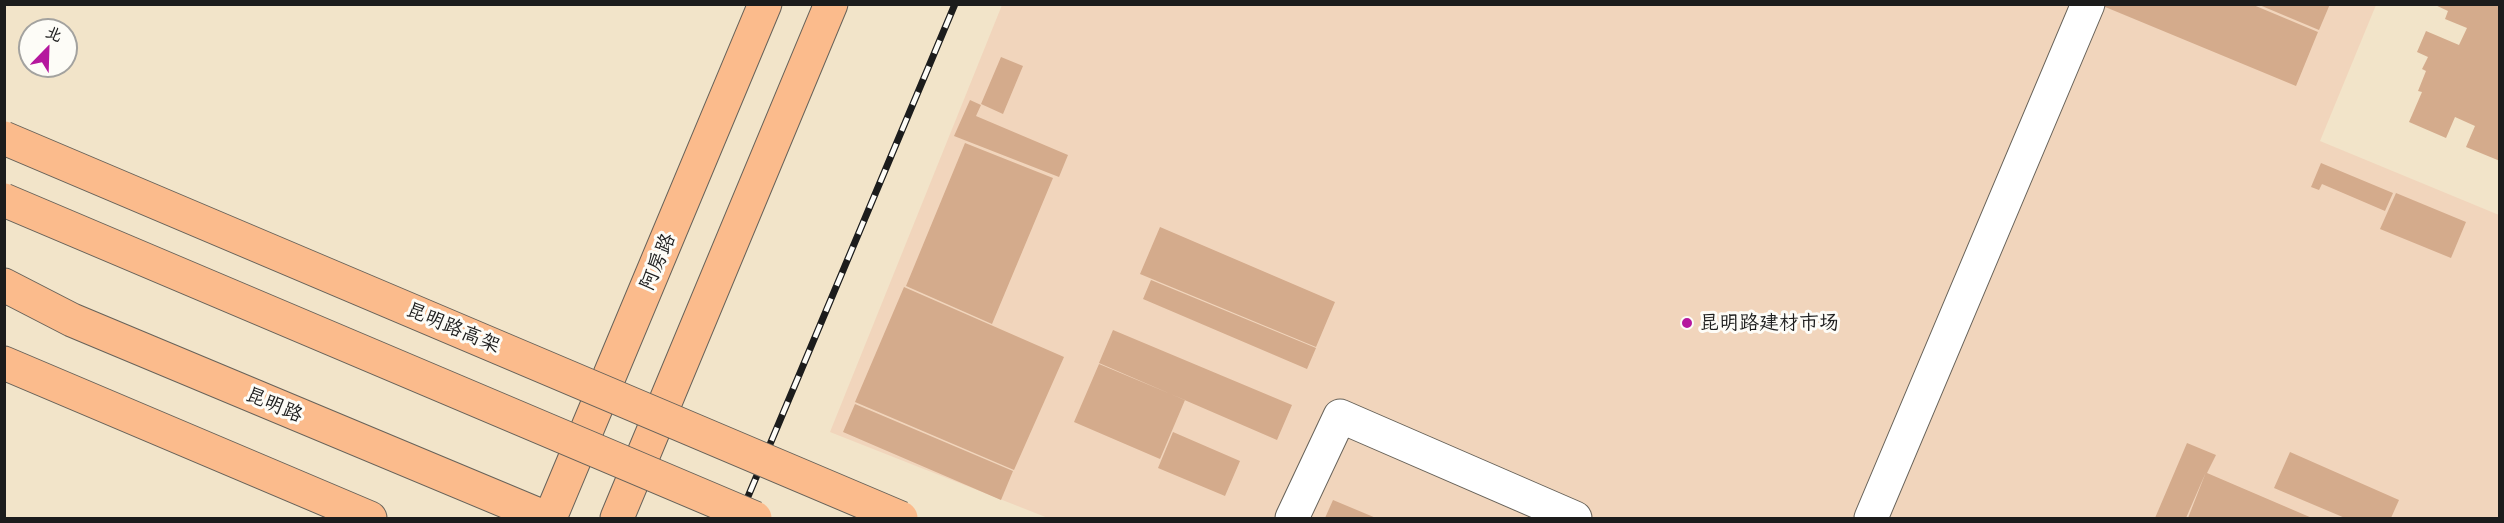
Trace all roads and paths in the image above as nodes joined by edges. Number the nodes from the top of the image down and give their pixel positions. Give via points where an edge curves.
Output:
1 (765, 4) edge
2 (831, 4) edge
3 (2088, 4) edge
4 (4, 138) edge
5 (4, 200) edge
6 (4, 285) edge
7 (4, 363) edge
8 (370, 519) edge
9 (548, 519) edge
10 (617, 519) edge
11 (755, 519) edge
12 (901, 519) edge
13 (1292, 519) edge
14 (1575, 519) edge
15 (1871, 519) edge

1 - 9 main road, 阿房路
2 - 10 main road
3 - 15 lane
4 - 12 main road, 昆明路高架, bridge
5 - 11 main road, bridge
6 - 9 main road, 昆明路 via 72,320
7 - 8 main road
13 - 14 lane via 1340,416

